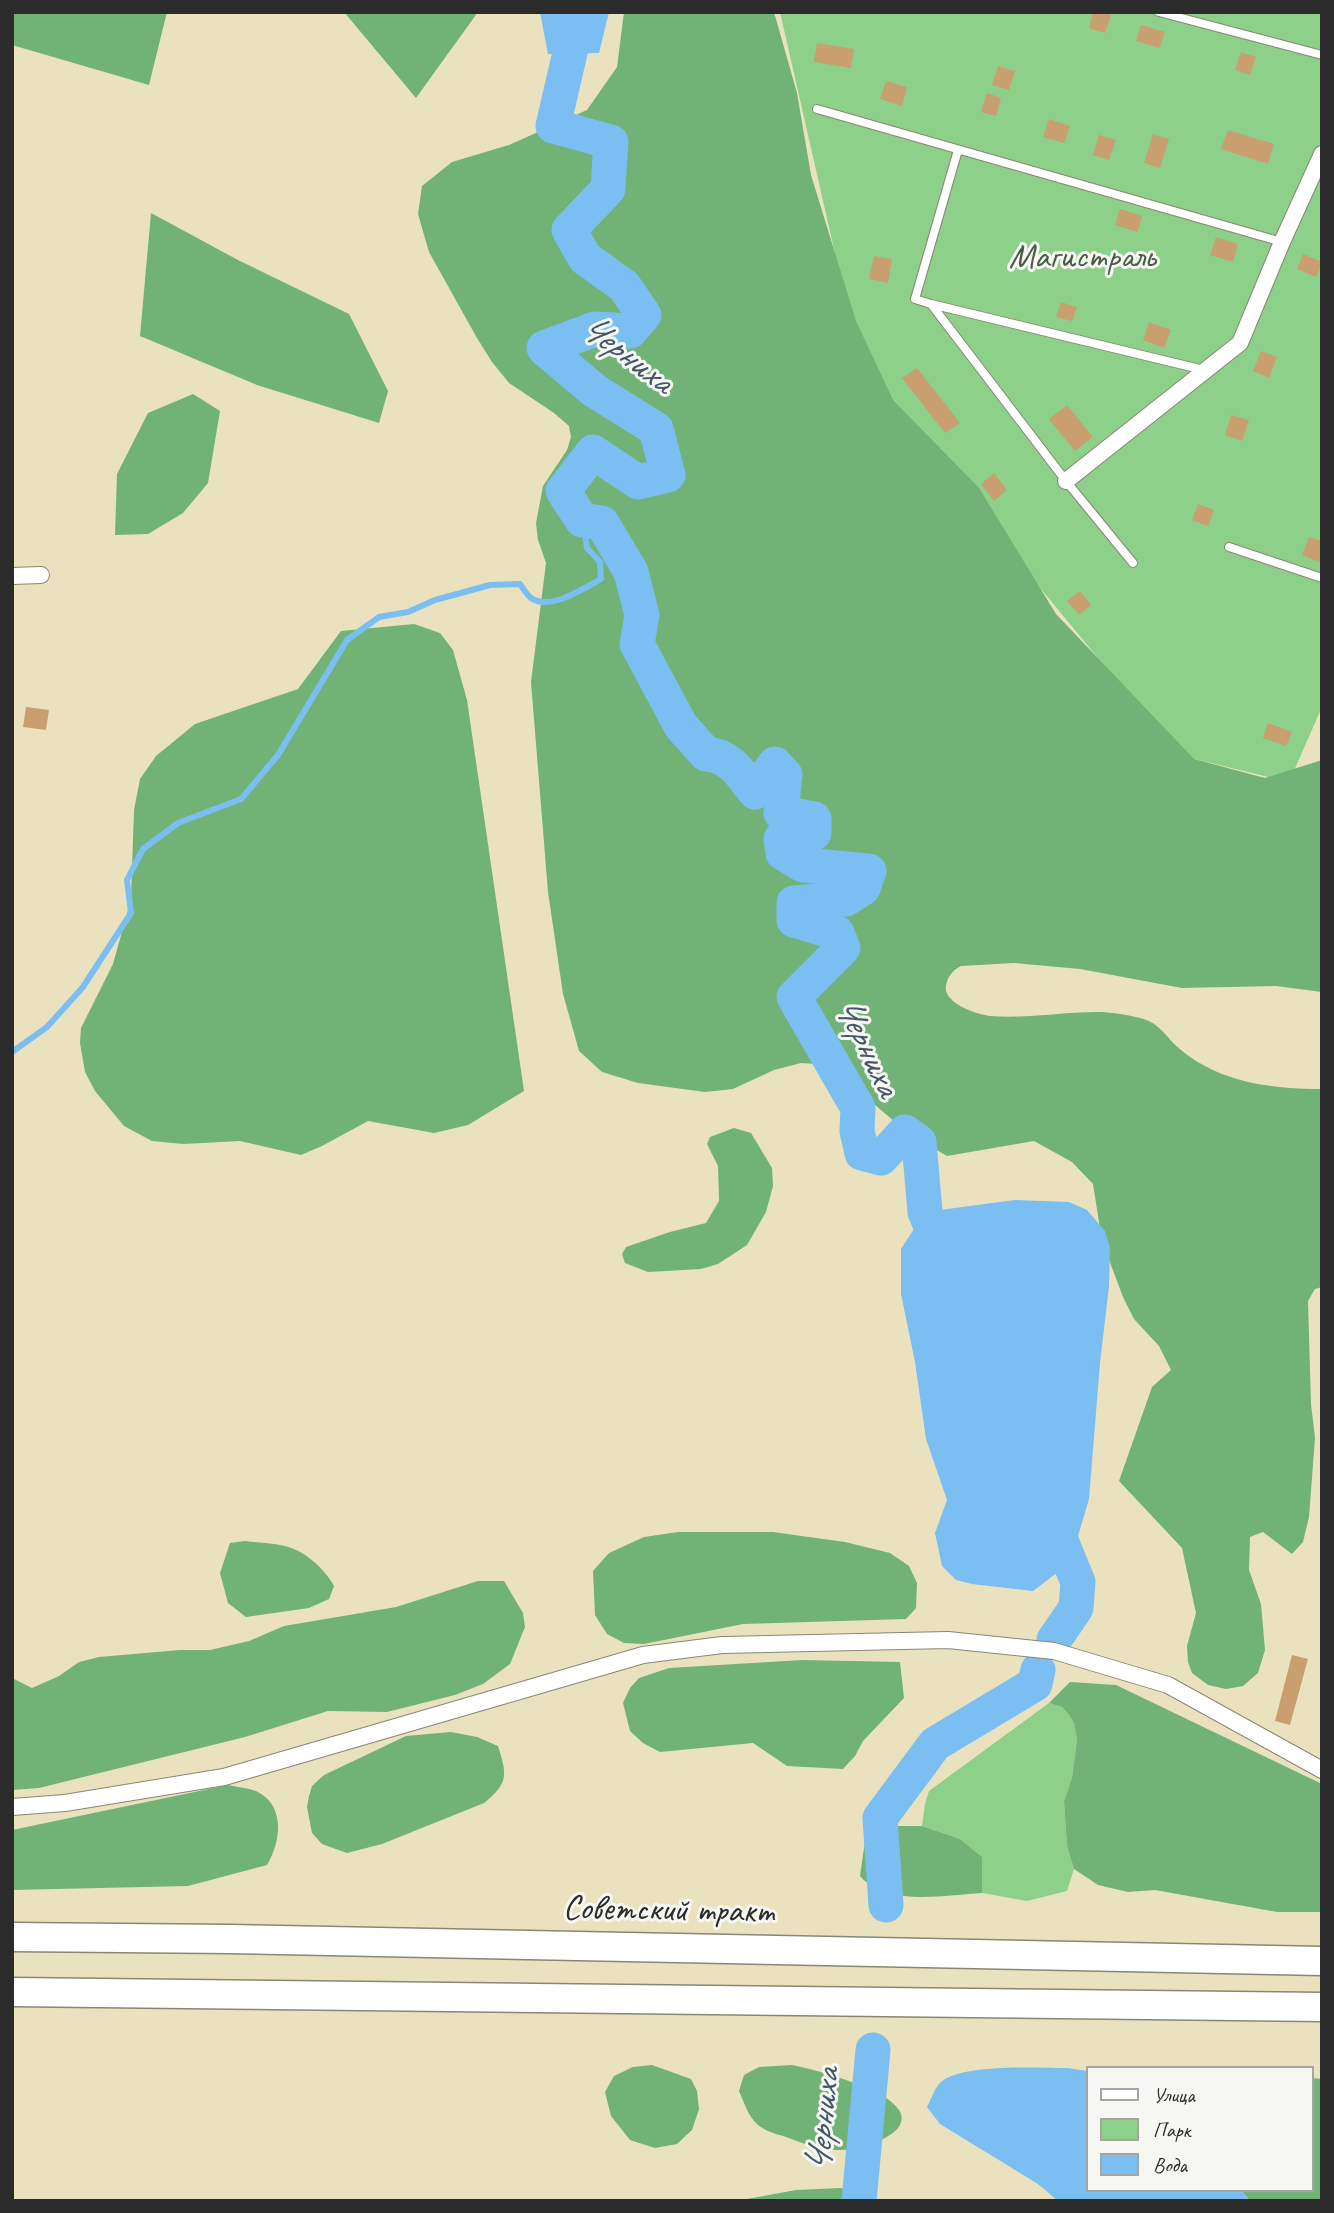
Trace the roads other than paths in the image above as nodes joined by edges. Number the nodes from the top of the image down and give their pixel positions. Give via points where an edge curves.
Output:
1 (1159, 12) edge
2 (1322, 55) edge
3 (817, 109) dead end
4 (958, 150) junction
5 (1322, 154) edge
6 (1282, 243) junction
7 (931, 304) junction
8 (1207, 371) junction
9 (1066, 481) junction
10 (1229, 547) dead end
11 (1133, 563) dead end
12 (41, 575) dead end
13 (12, 576) edge
14 (1322, 578) edge
15 (1322, 1770) edge
16 (12, 1807) edge
17 (12, 1937) edge
18 (1322, 1961) edge
19 (12, 1992) edge
20 (1322, 2007) edge

1 - 2 lane
3 - 4 lane
4 - 6 lane
4 - 7 lane via 915,299
5 - 6 street
6 - 8 street via 1240,343
7 - 8 lane
7 - 9 lane
8 - 9 street
9 - 11 lane
10 - 14 lane
12 - 13 street
15 - 16 street via 1168,1685 1054,1651 948,1640 722,1645 643,1655 224,1777
17 - 18 highway, Советский тракт
19 - 20 highway

